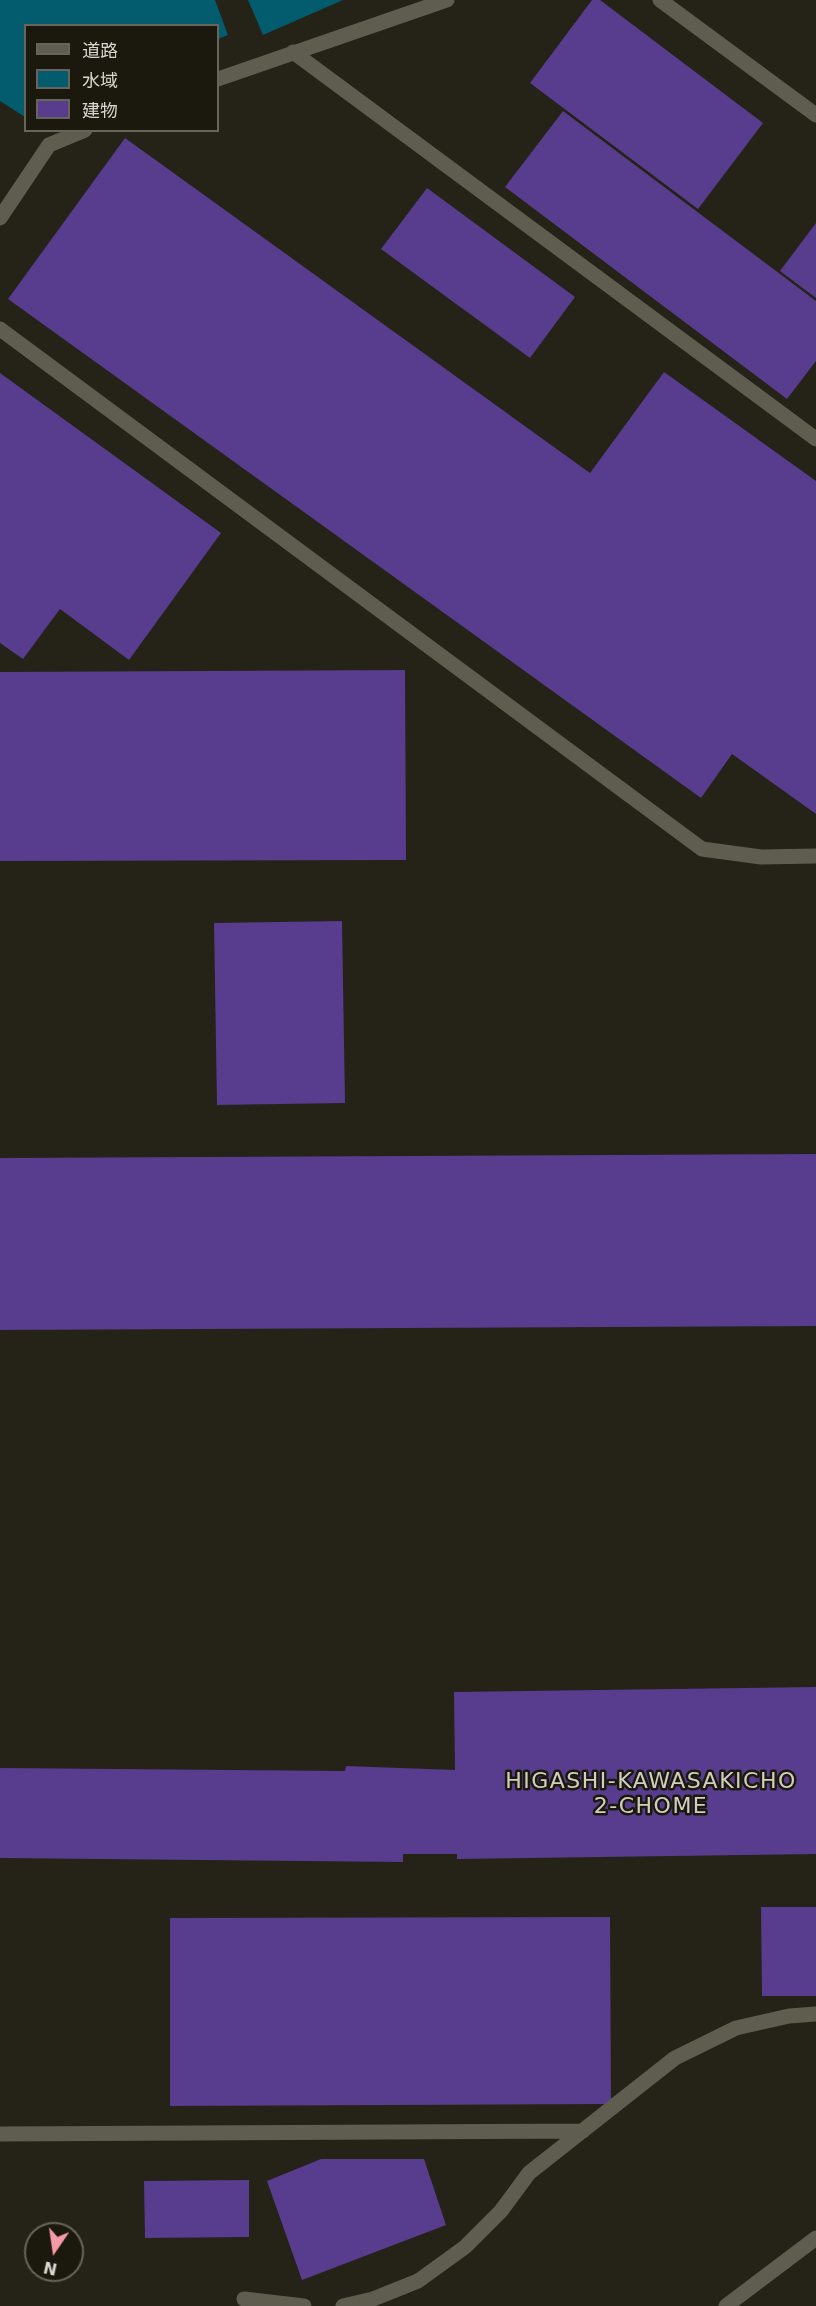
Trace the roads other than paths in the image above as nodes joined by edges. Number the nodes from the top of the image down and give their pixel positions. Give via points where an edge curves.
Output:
1 (447, 0) edge
2 (660, 0) edge
3 (293, 52) junction
4 (219, 79) edge
5 (816, 116) edge
6 (80, 132) edge
7 (0, 218) edge
8 (0, 329) edge
9 (816, 439) edge
10 (816, 856) edge
11 (816, 2014) edge
12 (583, 2131) junction
13 (0, 2134) edge
14 (816, 2238) edge
15 (244, 2299) dead end
16 (304, 2306) edge
17 (343, 2306) edge
18 (726, 2306) edge

1 - 3 lane
2 - 5 lane
3 - 4 lane
3 - 9 lane
6 - 7 lane via 49,145
8 - 10 lane via 702,849 761,857
11 - 12 lane via 736,2028 675,2058
12 - 13 lane
12 - 17 lane via 529,2173 501,2211 465,2247 418,2281
14 - 18 lane
15 - 16 lane

